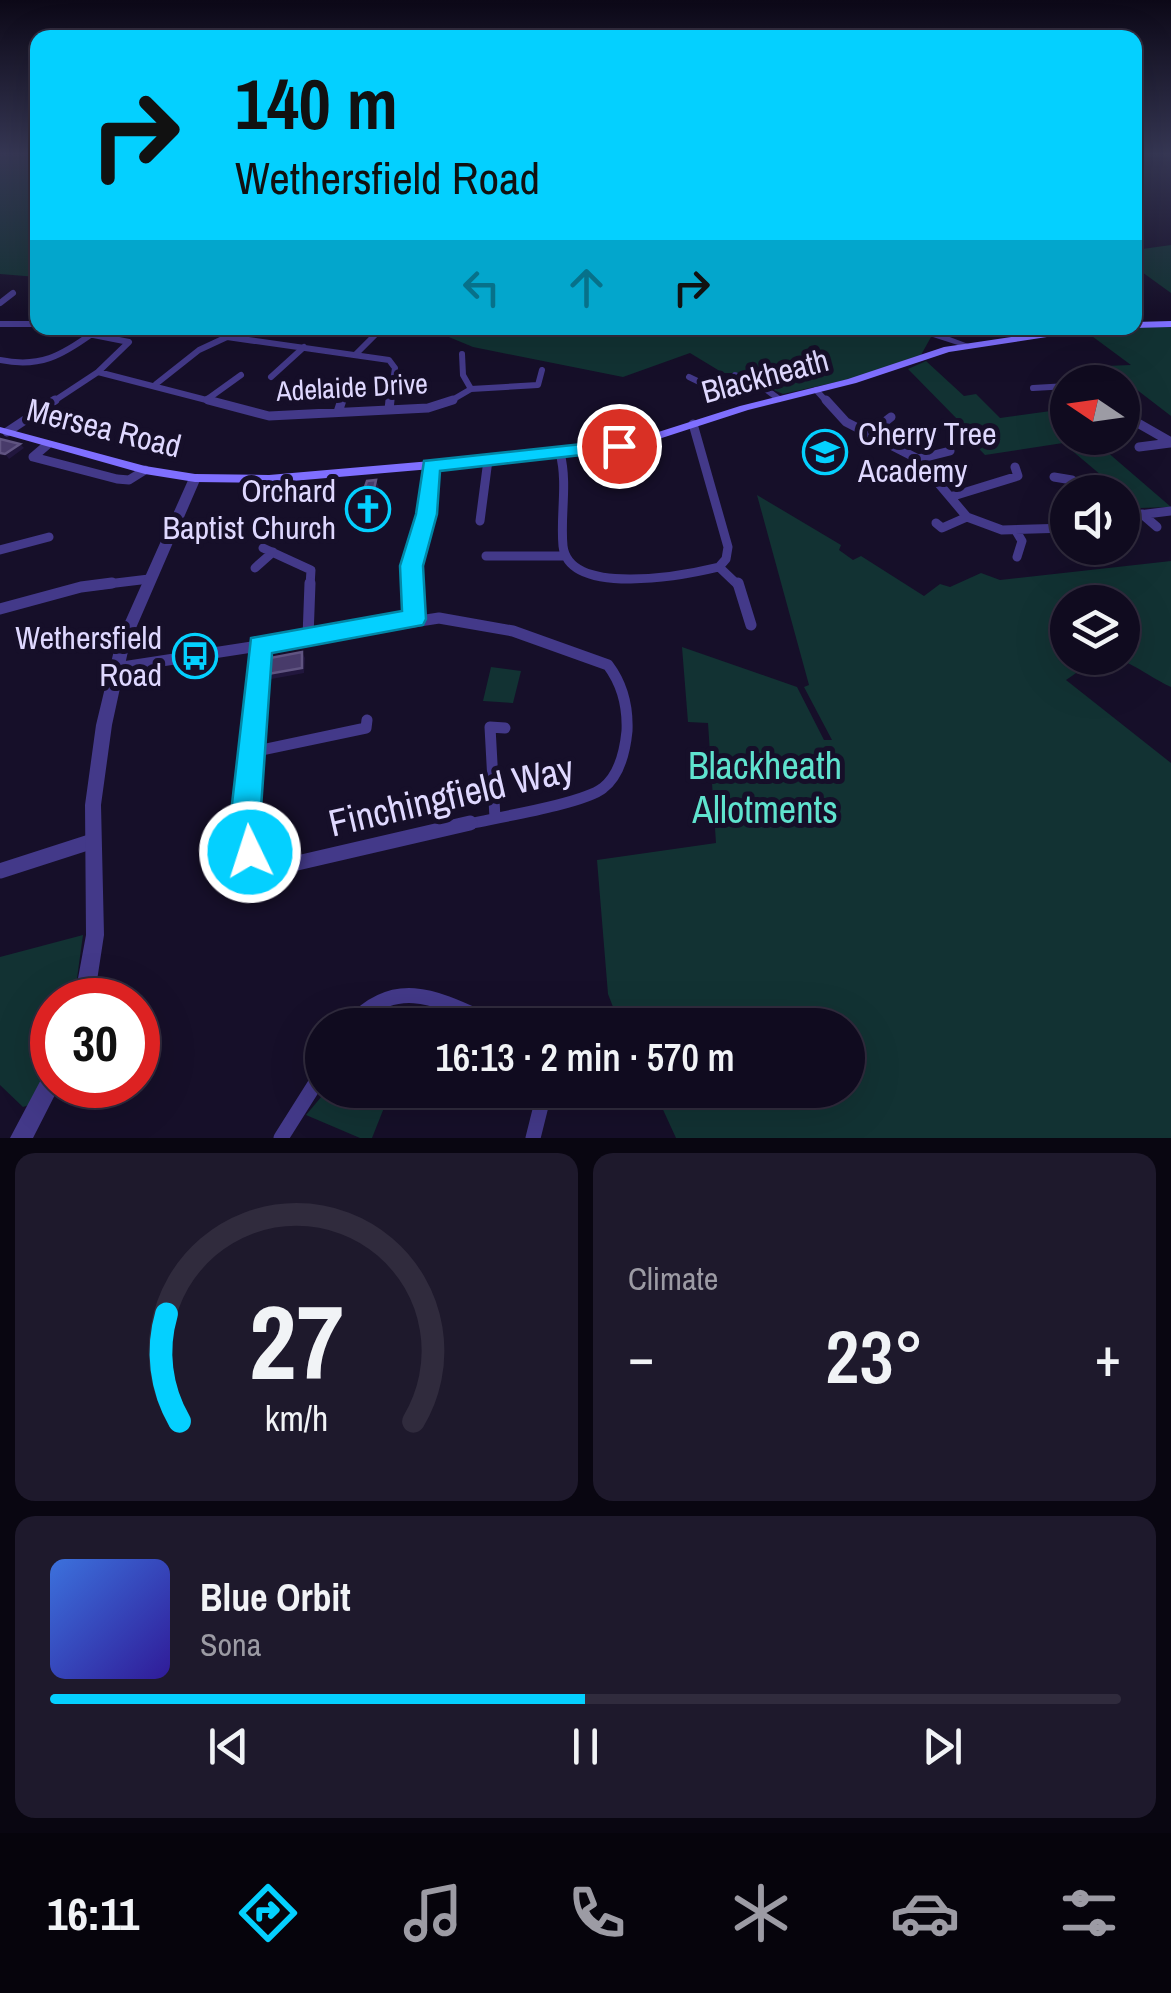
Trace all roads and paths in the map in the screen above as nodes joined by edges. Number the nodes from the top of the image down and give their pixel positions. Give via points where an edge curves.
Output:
1 (5, 292) edge
2 (0, 303) edge
3 (30, 323) edge
4 (0, 324) edge
5 (1171, 324) edge
6 (1142, 325) edge
7 (90, 335) edge
8 (112, 335) edge
9 (222, 335) edge
10 (242, 335) edge
11 (375, 335) edge
12 (935, 335) edge
13 (945, 335) edge
14 (1037, 335) edge
15 (967, 345) junction
16 (304, 347) junction
17 (356, 354) junction
18 (476, 354) dead end
19 (930, 354) junction
20 (0, 360) edge
21 (98, 372) junction
22 (540, 373) dead end
23 (237, 376) dead end
24 (734, 376) dead end
25 (272, 377) dead end
26 (354, 380) dead end
27 (745, 380) junction
28 (691, 383) dead end
29 (156, 384) junction
30 (1050, 387) edge
31 (1034, 388) dead end
32 (471, 389) junction
33 (816, 390) junction
34 (209, 398) junction
35 (778, 399) junction
36 (389, 410) junction
37 (338, 412) junction
38 (893, 419) dead end
39 (1140, 421) edge
40 (693, 424) junction
41 (4, 431) edge
42 (868, 435) junction
43 (1171, 443) edge
44 (1140, 447) edge
45 (560, 453) junction
46 (945, 453) dead end
47 (918, 459) junction
48 (488, 460) junction
49 (431, 466) junction
50 (195, 478) junction
51 (1032, 483) dead end
52 (950, 496) junction
53 (1171, 511) edge
54 (1142, 514) joint
55 (967, 517) junction
56 (480, 521) dead end
57 (936, 523) dead end
58 (1156, 527) dead end
59 (1050, 529) edge
60 (1016, 531) junction
61 (42, 537) dead end
62 (0, 550) edge
63 (486, 556) dead end
64 (564, 556) junction
65 (1017, 557) dead end
66 (719, 567) junction
67 (256, 568) dead end
68 (149, 579) junction
69 (0, 608) edge
70 (414, 619) junction
71 (751, 624) dead end
72 (308, 637) junction
73 (260, 645) junction
74 (116, 668) junction
75 (367, 720) dead end
76 (491, 727) dead end
77 (252, 752) junction
78 (495, 818) junction
79 (93, 842) junction
80 (0, 870) edge
81 (88, 978) edge
82 (366, 1008) edge
83 (452, 1008) edge
84 (305, 1101) edge
85 (36, 1108) edge
86 (541, 1108) edge
87 (20, 1138) edge
88 (281, 1138) edge
89 (534, 1138) edge

1 - 2 street
3 - 4 street
5 - 6 main road
7 - 20 street via 47,364
8 - 21 street via 130,342
9 - 29 street
10 - 16 street
11 - 17 street
12 - 19 street
13 - 15 street
14 - 15 main road, Blackheath
15 - 19 main road, Blackheath
16 - 17 street
16 - 25 street
17 - 36 street via 395,365
18 - 32 street via 462,355
19 - 33 main road, Blackheath
21 - 29 street, Adelaide Drive
21 - 41 street
22 - 32 street, Adelaide Drive via 538,385
23 - 34 street
24 - 27 street
26 - 37 street
27 - 28 street via 722,389
27 - 35 street
29 - 34 street, Adelaide Drive
30 - 31 street
32 - 36 street, Adelaide Drive via 450,402
33 - 35 main road, Blackheath
33 - 42 street
34 - 37 street, Adelaide Drive via 269,416
35 - 40 main road, Blackheath
36 - 37 street, Adelaide Drive
38 - 42 street
39 - 43 street
40 - 45 main road, Blackheath via 631,444
40 - 66 street via 728,547
41 - 50 main road, Mersea Road
42 - 47 street
43 - 44 street
45 - 48 main road, Blackheath
45 - 64 street
46 - 47 street
47 - 52 street
48 - 49 main road, Blackheath
48 - 56 street
49 - 50 main road, Blackheath
49 - 70 street via 427,514 411,566
50 - 68 street
51 - 52 street via 1016,472 982,490
52 - 55 street
53 - 54 street
54 - 58 street
55 - 57 street via 942,528
55 - 60 street
59 - 60 street
60 - 65 street via 1022,541
61 - 62 street
63 - 64 street
64 - 66 street via 599,578 690,576
66 - 71 street via 738,582
67 - 72 street via 268,550 311,570
68 - 69 street
68 - 74 street
70 - 72 street
70 - 78 street, Finchingfield Way via 481,622 618,674 624,745 602,790
72 - 73 street
73 - 74 street
73 - 77 street, Finchingfield Way
74 - 79 street via 98,766
75 - 77 street via 366,728
76 - 78 street
77 - 78 street, Finchingfield Way via 243,839 261,861 280,868
79 - 80 street
79 - 81 street via 95,935
82 - 83 street via 390,992
84 - 88 street
85 - 87 street
86 - 89 street

